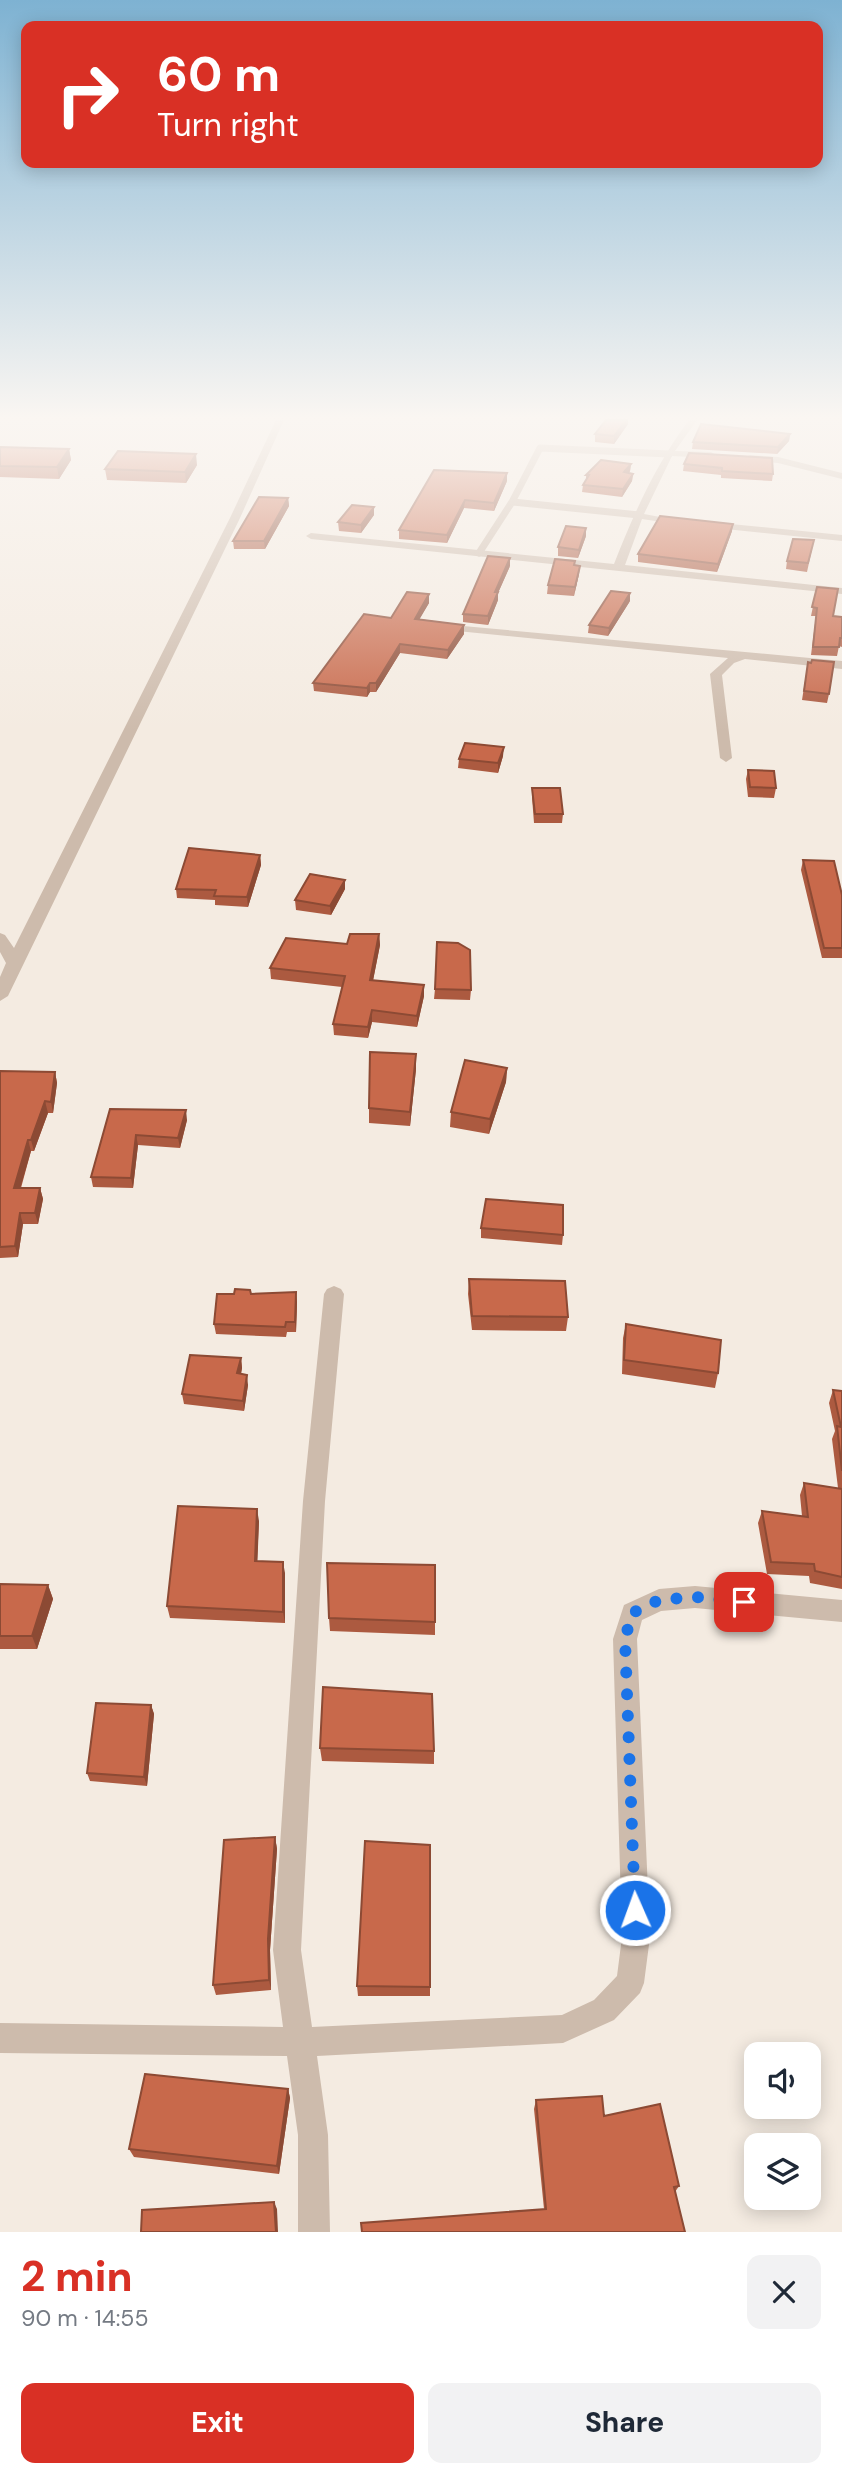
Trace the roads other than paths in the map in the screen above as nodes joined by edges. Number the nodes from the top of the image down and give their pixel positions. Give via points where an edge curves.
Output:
1 (232, 524) edge
2 (499, 524) edge
3 (635, 524) edge
4 (719, 524) edge
5 (311, 536) dead end
6 (842, 538) edge
7 (479, 554) junction
8 (619, 566) junction
9 (842, 591) edge
10 (435, 626) edge
11 (746, 655) junction
12 (842, 665) edge
13 (726, 758) dead end
14 (0, 938) edge
15 (15, 963) junction
16 (0, 996) edge
17 (334, 1294) dead end
18 (842, 1611) edge
19 (0, 2038) edge
20 (300, 2042) junction
21 (314, 2232) edge

1 - 15 street
2 - 7 lane
3 - 8 street
4 - 6 street
5 - 7 street
7 - 8 street
8 - 9 street
10 - 11 street
11 - 12 street
11 - 13 street via 716,674
14 - 15 street
15 - 16 street
17 - 20 street via 314,1501 287,1950
18 - 20 street via 695,1597 659,1600 632,1613 625,1639 636,1937 630,1983 604,2010 563,2029
19 - 20 street
20 - 21 street via 313,2135

